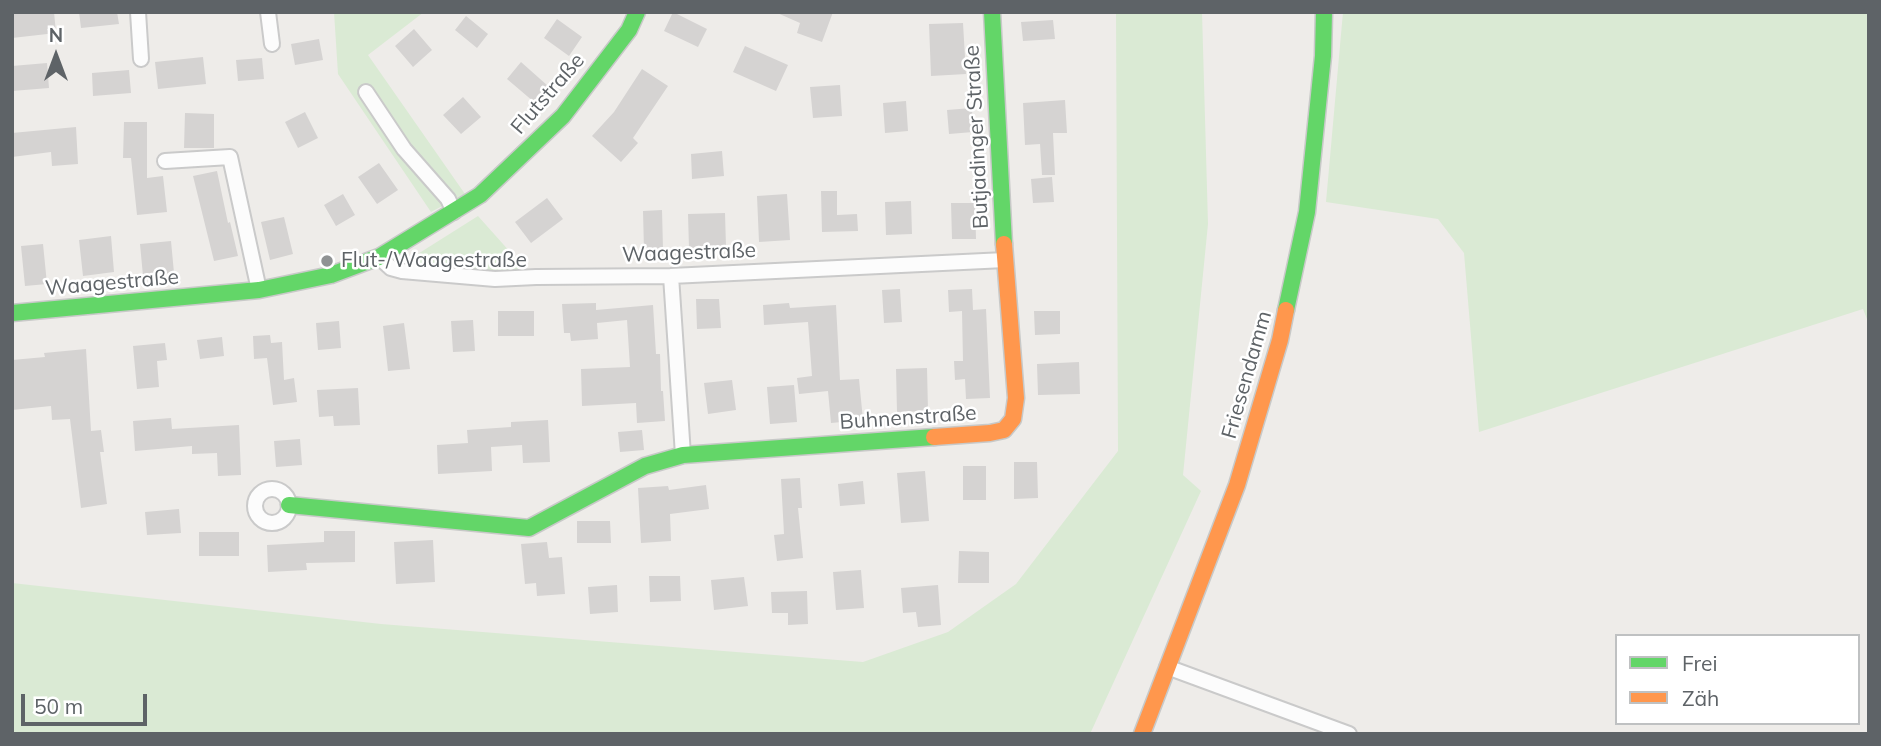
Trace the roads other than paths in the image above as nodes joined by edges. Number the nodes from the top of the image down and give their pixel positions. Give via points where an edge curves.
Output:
1 (138, 12) edge
2 (268, 12) edge
3 (637, 12) edge
4 (992, 12) edge
5 (1324, 12) edge
6 (272, 44) dead end
7 (142, 59) dead end
8 (366, 92) dead end
9 (165, 161) dead end
10 (480, 195) joint
11 (454, 212) junction
12 (379, 257) junction
13 (1005, 260) junction
14 (671, 276) junction
15 (259, 290) junction
16 (12, 313) edge
17 (683, 455) junction
18 (289, 505) dead end
19 (1167, 667) junction
20 (1142, 734) edge
21 (1349, 734) edge

1 - 7 street
2 - 6 street
3 - 10 street, Flutstraße via 629,30 563,116
4 - 13 street, Butjadinger Straße
5 - 19 street, Friesendamm via 1307,212 1280,341 1237,485
8 - 11 street via 404,149 449,199
9 - 15 street via 230,156
10 - 11 street, Waagestraße
11 - 12 street, Waagestraße
12 - 14 street, Waagestraße via 402,271 495,279
12 - 15 street, Waagestraße via 320,278
13 - 14 street, Waagestraße
13 - 17 street, Buhnenstraße via 1016,398 1013,419 1004,430
14 - 17 street
15 - 16 street, Waagestraße
17 - 18 street, Buhnenstraße via 645,466 529,528
19 - 20 street, Friesendamm
19 - 21 street

